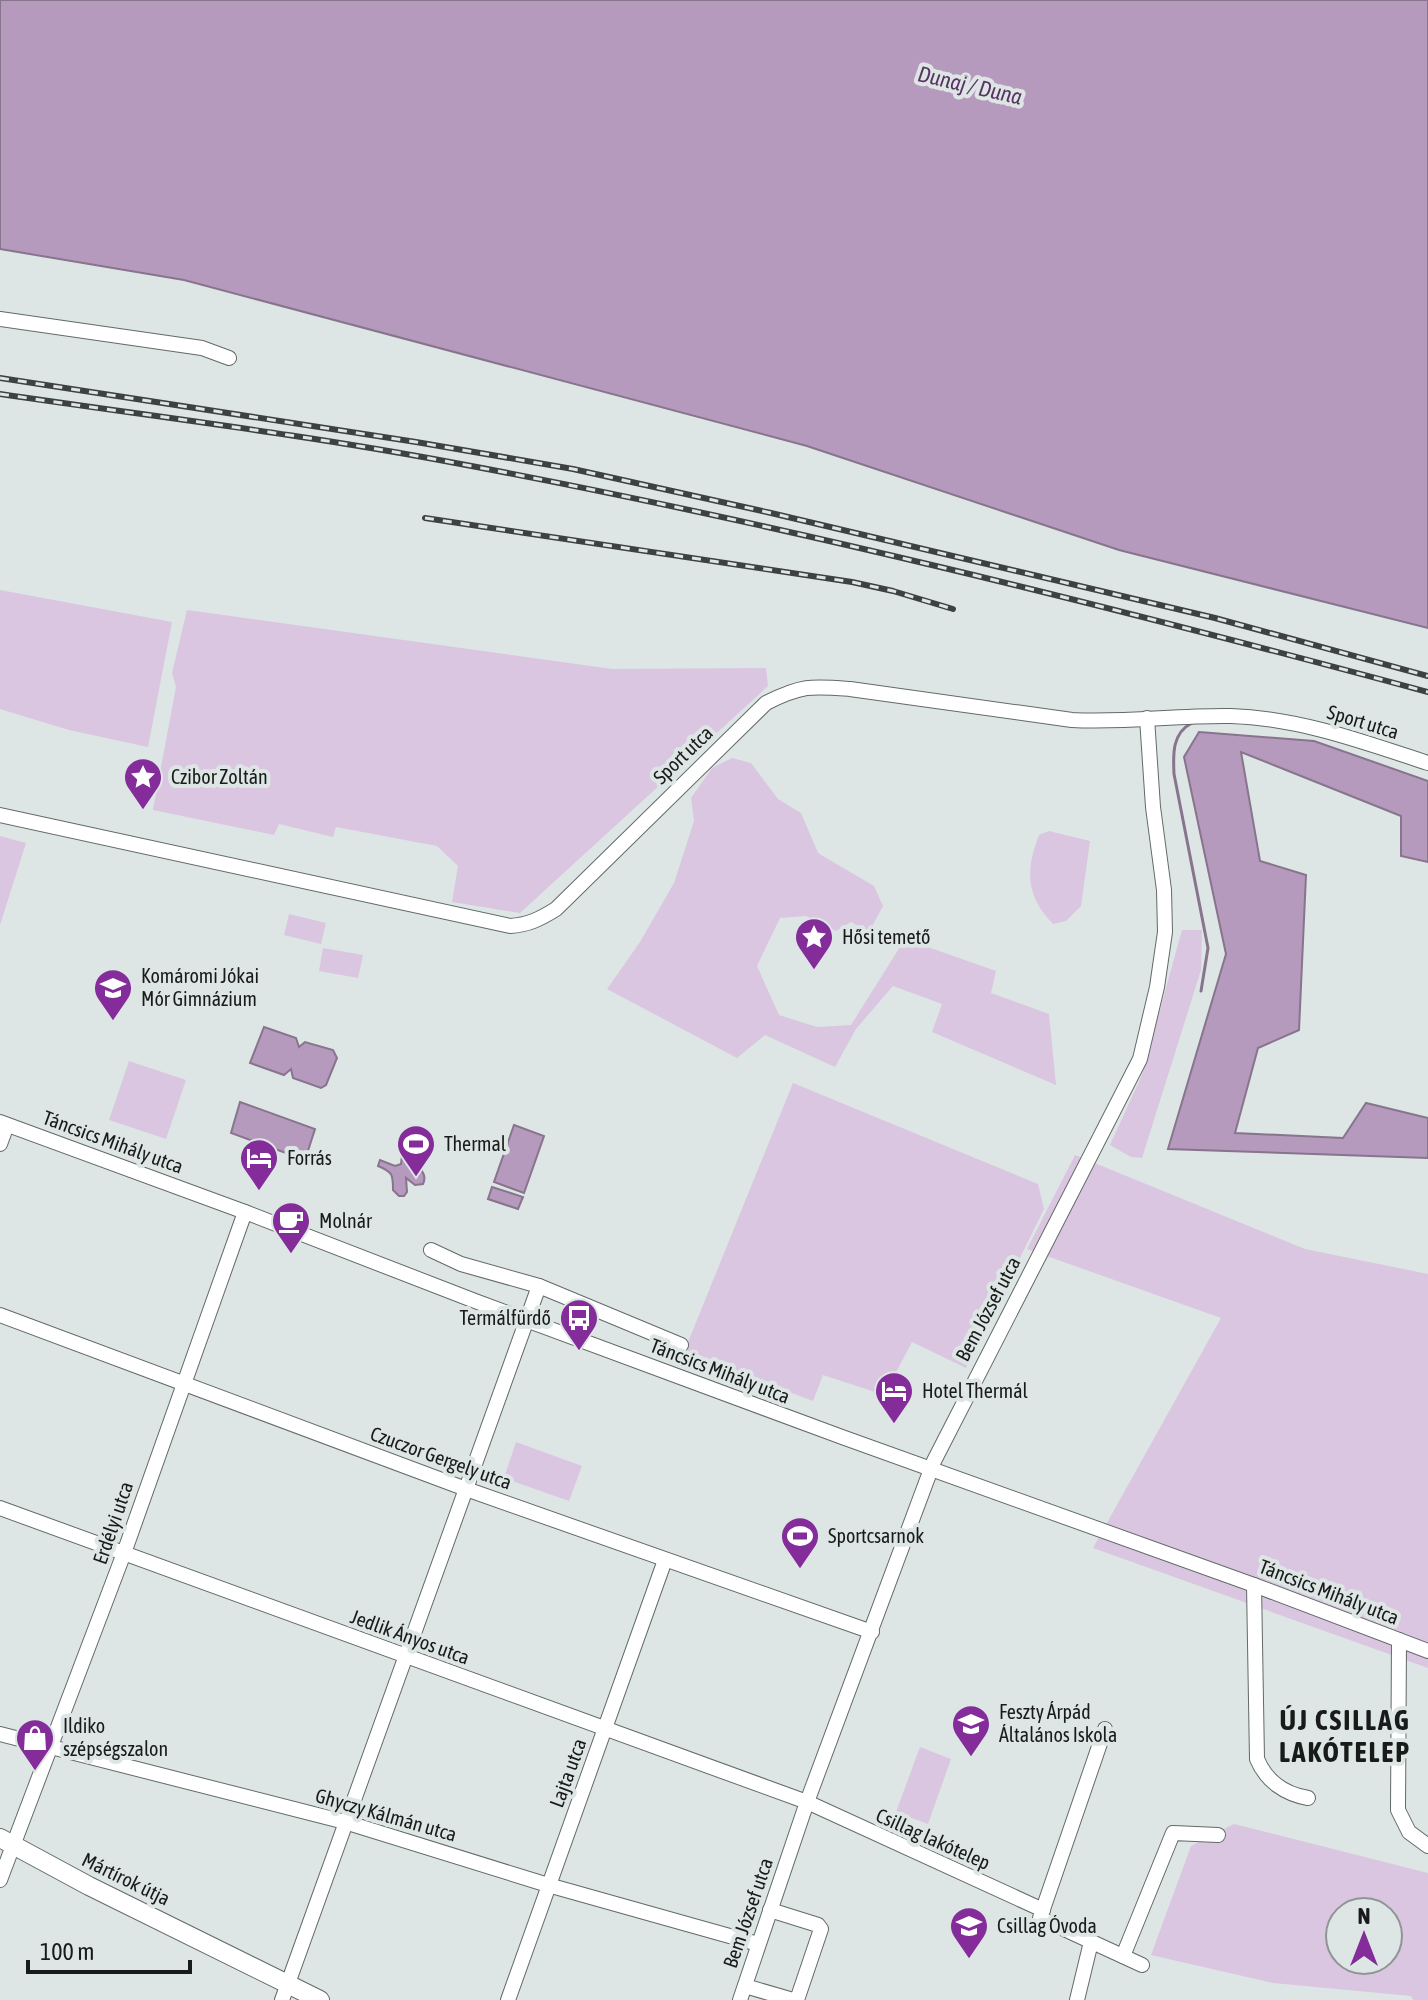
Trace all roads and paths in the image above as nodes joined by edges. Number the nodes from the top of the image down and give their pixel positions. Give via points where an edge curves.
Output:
1 (0, 319) edge
2 (229, 358) dead end
3 (1147, 718) junction
4 (1428, 763) edge
5 (0, 815) edge
6 (3, 1124) edge
7 (0, 1144) edge
8 (245, 1212) junction
9 (431, 1250) dead end
10 (539, 1286) junction
11 (0, 1315) edge
12 (527, 1320) junction
13 (681, 1345) dead end
14 (182, 1385) junction
15 (931, 1468) junction
16 (466, 1489) junction
17 (0, 1508) edge
18 (124, 1553) junction
19 (665, 1560) junction
20 (1254, 1585) junction
21 (872, 1632) junction
22 (1399, 1640) junction
23 (1428, 1651) edge
24 (405, 1656) junction
25 (606, 1729) junction
26 (1105, 1729) dead end
27 (0, 1734) edge
28 (52, 1747) junction
29 (1308, 1798) dead end
30 (807, 1802) junction
31 (345, 1822) junction
32 (1218, 1835) dead end
33 (7, 1841) edge
34 (1428, 1846) edge
35 (0, 1880) edge
36 (548, 1885) junction
37 (770, 1910) junction
38 (1043, 1910) junction
39 (1091, 1942) junction
40 (758, 1944) junction
41 (1123, 1956) junction
42 (1142, 1965) dead end
43 (285, 1992) edge
44 (742, 1993) edge
45 (320, 2000) edge
46 (508, 2000) edge
47 (794, 2000) edge
48 (1077, 2000) edge

1 - 2 street via 202,348
3 - 4 street, Sport utca via 1256,717 1326,730
3 - 5 street, Sport utca via 1072,720 850,689 795,689 766,703 556,909 522,925
3 - 15 street, Bem József utca via 1165,915 1146,1040
6 - 7 street
6 - 8 street, Táncsics Mihály utca
8 - 12 street, Táncsics Mihály utca
8 - 14 street, Erdélyi utca
9 - 10 street
10 - 12 street
10 - 13 street
11 - 14 street, Czuczor Gergely utca
12 - 15 street, Táncsics Mihály utca
12 - 16 street
14 - 16 street, Czuczor Gergely utca
14 - 18 street, Erdélyi utca
15 - 20 street, Táncsics Mihály utca
15 - 21 street, Bem József utca
16 - 19 street, Czuczor Gergely utca
16 - 24 street
17 - 18 street, Jedlik Ányos utca
18 - 24 street, Jedlik Ányos utca
18 - 28 street, Erdélyi utca
19 - 21 street, Czuczor Gergely utca
19 - 25 street, Lajta utca
20 - 22 street, Táncsics Mihály utca
20 - 29 street via 1257,1759 1274,1783 1292,1796
21 - 30 street, Bem József utca
22 - 23 street, Táncsics Mihály utca
22 - 34 street via 1398,1810 1409,1832
24 - 25 street, Jedlik Ányos utca
24 - 31 street
25 - 30 street, Jedlik Ányos utca
25 - 36 street, Lajta utca
26 - 38 street
27 - 28 street, Ghyczy Kálmán utca
28 - 31 street, Ghyczy Kálmán utca
28 - 33 street, Erdélyi utca
30 - 37 street, Bem József utca
30 - 38 street, Csillag lakótelep
31 - 36 street, Ghyczy Kálmán utca
31 - 43 street
32 - 41 street via 1173,1833
33 - 35 street, Erdélyi utca
33 - 43 main road, Mártírok útja
36 - 40 street, Ghyczy Kálmán utca
36 - 46 street, Lajta utca
37 - 40 street, Bem József utca
37 - 47 street via 821,1929
38 - 39 street, Csillag lakótelep via 1040,1918
39 - 41 street, Csillag lakótelep
39 - 48 street
40 - 44 street, Bem József utca
41 - 42 street, Csillag lakótelep
43 - 45 main road, Mártírok útja
44 - 47 street

